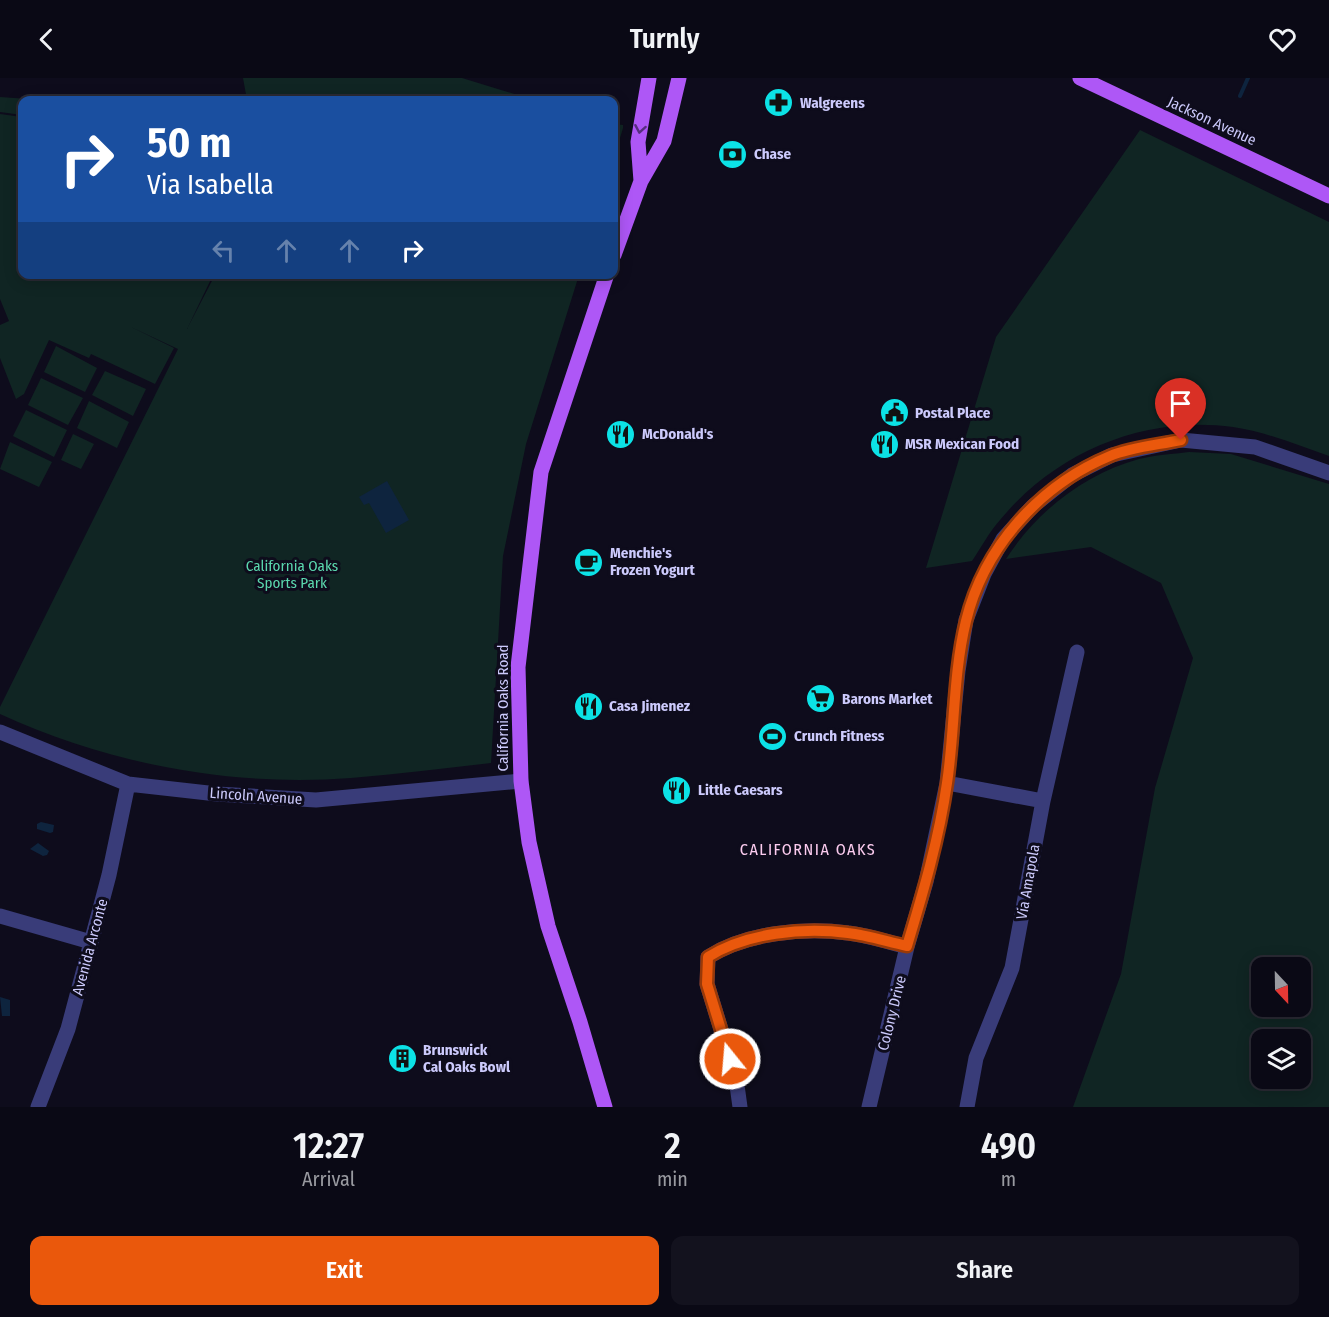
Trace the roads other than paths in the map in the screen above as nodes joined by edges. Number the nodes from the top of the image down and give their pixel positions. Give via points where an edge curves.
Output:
1 (650, 78) edge
2 (679, 78) edge
3 (1080, 78) edge
4 (641, 181) junction
5 (1329, 196) edge
6 (618, 244) edge
7 (605, 279) edge
8 (1329, 473) edge
9 (1077, 652) dead end
10 (0, 732) edge
11 (521, 781) junction
12 (947, 783) junction
13 (128, 784) junction
14 (1043, 801) junction
15 (0, 916) edge
16 (91, 942) junction
17 (907, 946) junction
18 (38, 1107) edge
19 (605, 1107) edge
20 (740, 1107) edge
21 (869, 1107) edge
22 (967, 1107) edge

1 -> 4 main road via 638,142
2 - 4 main road via 664,141
3 - 5 main road, Jackson Avenue
4 - 6 main road
7 - 11 main road, California Oaks Road via 541,472 518,667
8 - 12 street, Colony Drive via 1256,447 1181,440 1112,455 1072,475 1041,500 1003,539 966,620
9 - 14 street, Via Amapola
10 - 13 street, Lincoln Avenue
11 - 13 street, Lincoln Avenue via 316,800
11 - 19 main road, California Oaks Road via 529,842 548,926
12 - 14 street
12 - 17 street, Colony Drive via 927,882
13 - 16 street, Avenida Arconte
14 - 22 street, Via Amapola via 1012,968 976,1058
15 - 16 street
16 - 18 street, Avenida Arconte via 68,1029
17 - 20 street via 848,933 797,931 726,945 708,957 707,984 736,1078
17 - 21 street, Colony Drive

